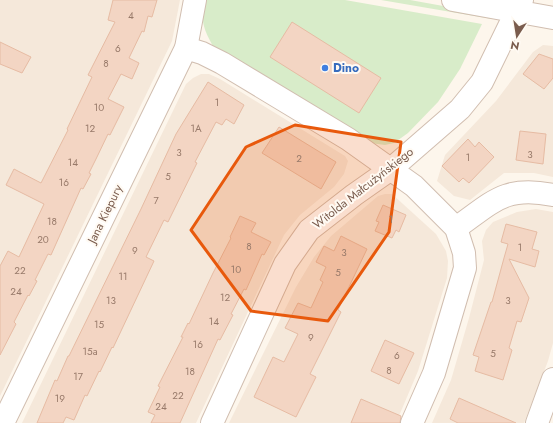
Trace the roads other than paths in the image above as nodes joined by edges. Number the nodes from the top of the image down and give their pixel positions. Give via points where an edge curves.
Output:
1 (195, 0) edge
2 (453, 0) edge
3 (519, 6) edge
4 (553, 18) edge
5 (186, 48) junction
6 (391, 169) junction
7 (553, 195) edge
8 (456, 228) junction
9 (553, 379) edge
10 (3, 423) edge
11 (212, 423) edge
12 (412, 423) edge
13 (537, 423) edge

1 - 5 street, Jana Kiepury
2 - 3 street
3 - 4 street
3 - 6 street, Witolda Małcużyńskiego via 482,82 460,109
5 - 6 street via 222,62 348,139
5 - 10 street, Jana Kiepury
6 - 8 street via 414,186
6 - 11 street, Witolda Małcużyńskiego via 309,230 301,241 285,264
7 - 8 street via 523,192 500,197
8 - 12 street via 464,253 465,268 434,373
9 - 13 street

